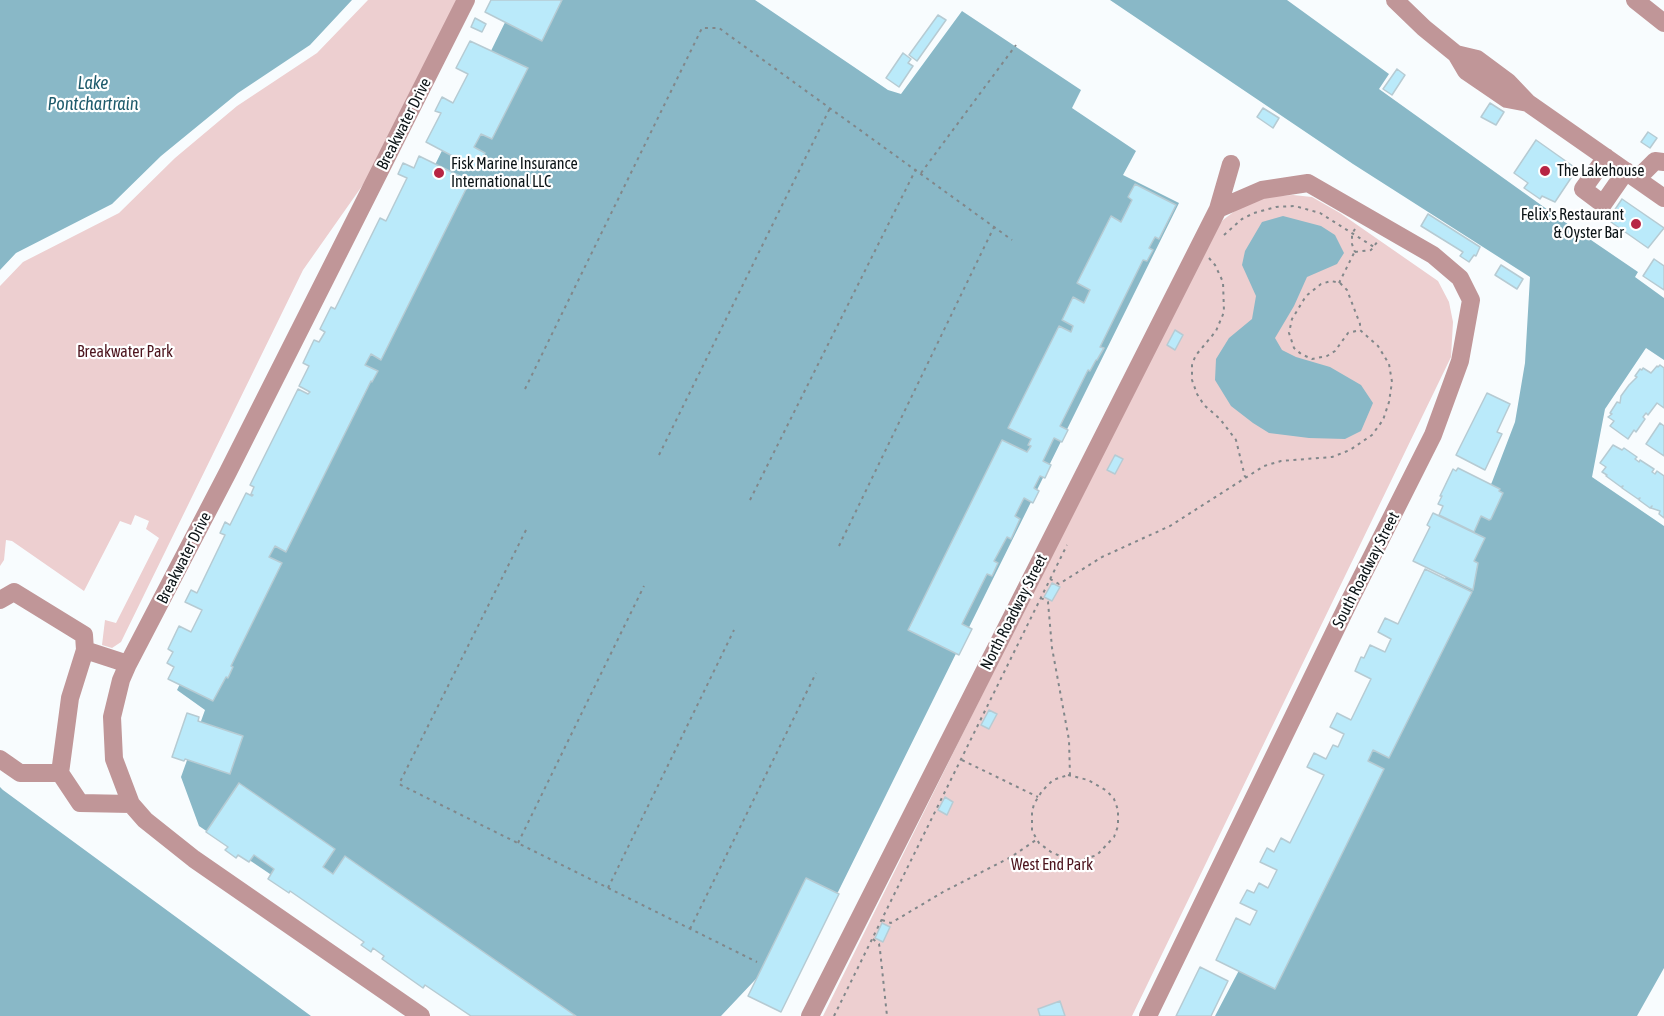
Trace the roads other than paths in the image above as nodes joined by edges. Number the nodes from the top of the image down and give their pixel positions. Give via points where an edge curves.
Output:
1 (466, 0) edge
2 (1395, 0) edge
3 (1635, 0) edge
4 (1664, 23) edge
5 (1606, 157) junction
6 (1664, 162) edge
7 (1231, 164) dead end
8 (1631, 175) junction
9 (1664, 198) edge
10 (1218, 209) junction
11 (0, 600) edge
12 (85, 651) junction
13 (128, 664) junction
14 (0, 759) edge
15 (60, 773) junction
16 (131, 804) junction
17 (421, 1016) edge
18 (810, 1016) edge
19 (1148, 1016) edge

1 - 13 street, Breakwater Drive
2 - 5 street via 1456,54 1474,77 1507,99 1528,103
3 - 4 street
5 - 8 street
5 - 8 street via 1583,189 1603,204
6 - 8 street via 1655,162
7 - 10 street, North Roadway Street
8 - 9 street
10 - 18 street, North Roadway Street
10 - 19 street, South Roadway Street via 1263,190 1308,183 1433,255 1460,278 1471,300 1460,361 1433,435
11 - 12 street via 14,592 84,635
12 - 13 street
12 - 15 street via 70,698
13 - 16 street, Breakwater Drive via 112,717 114,759
14 - 15 street via 20,773
15 - 16 street via 80,803
16 - 17 street, Breakwater Drive via 194,859

